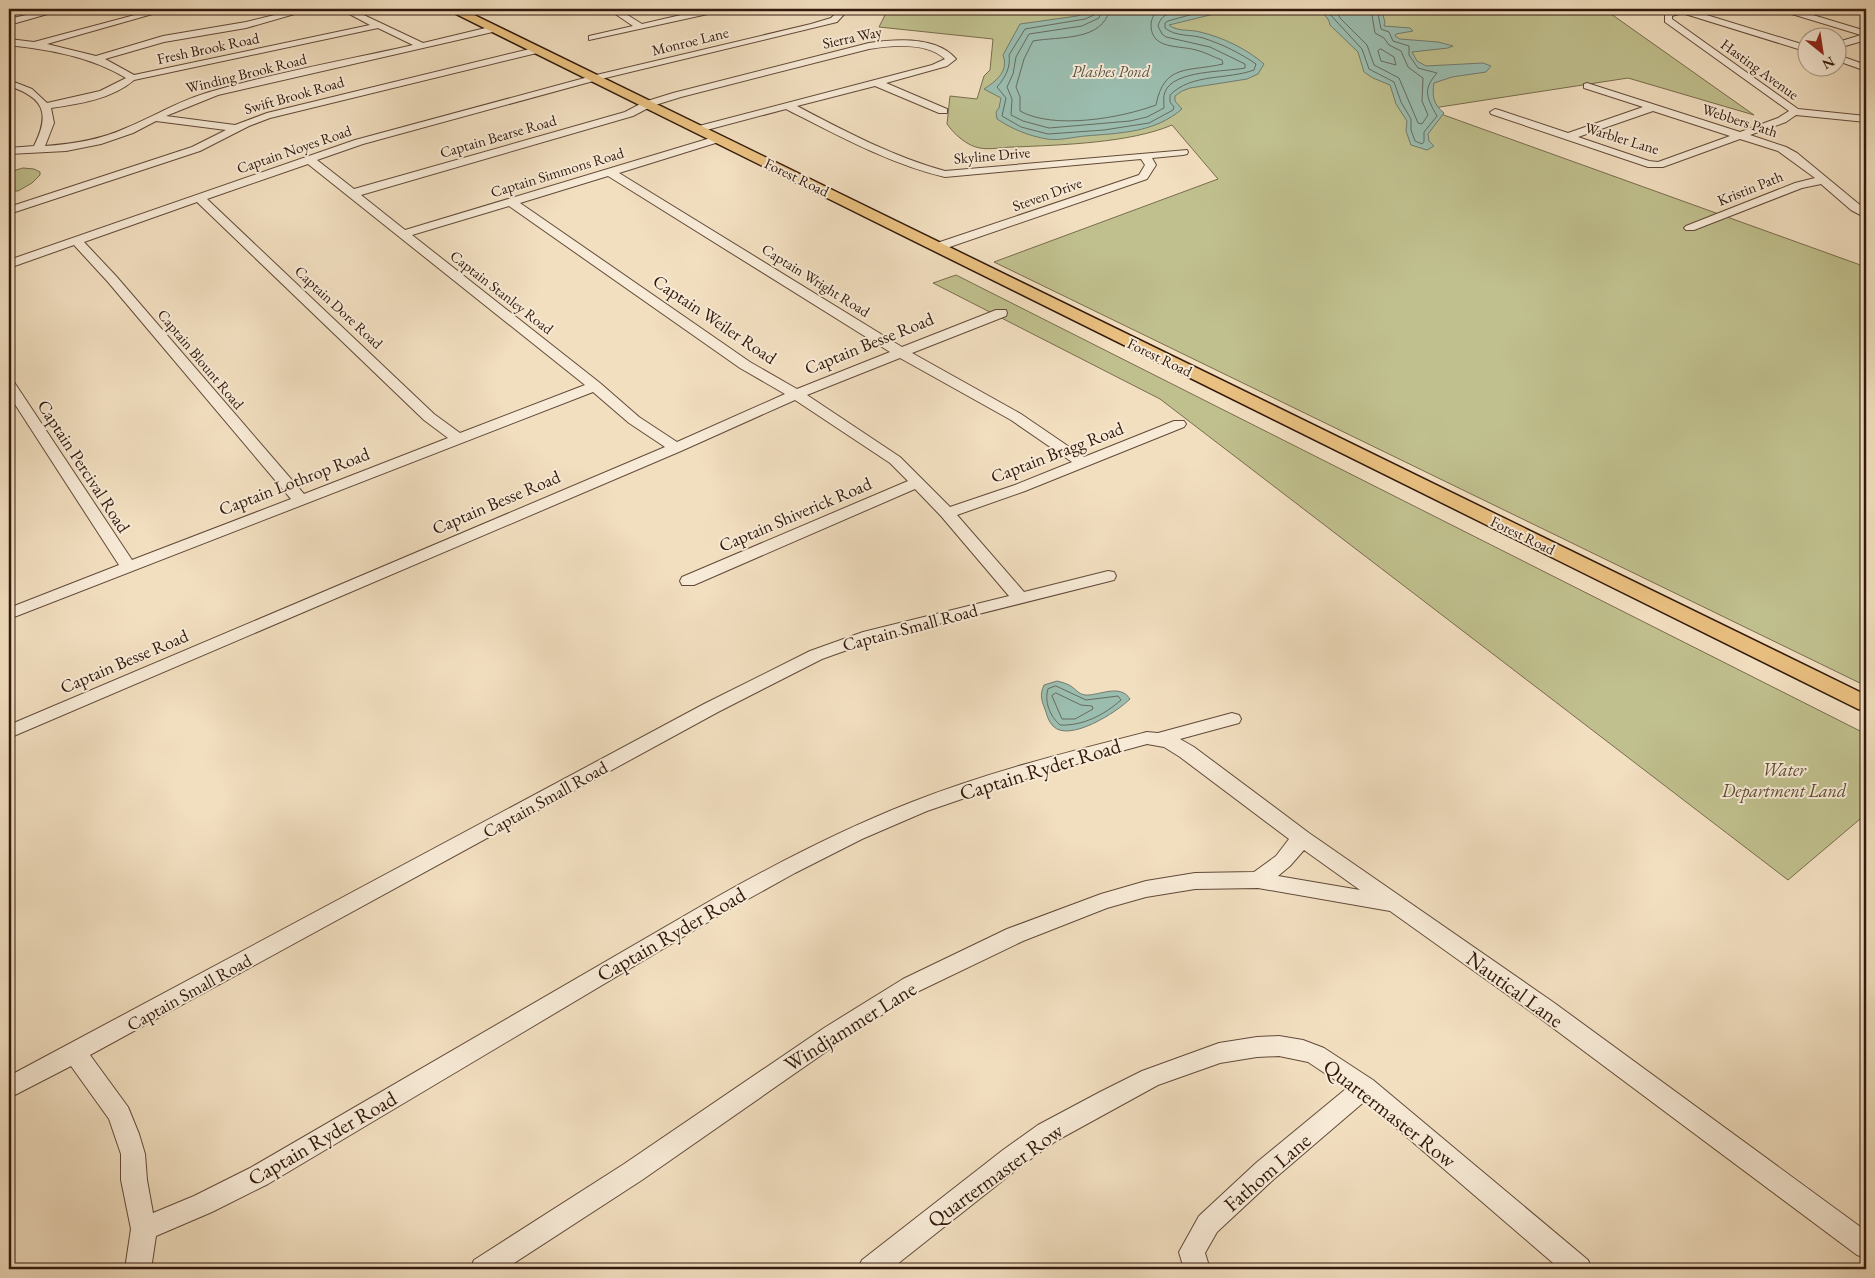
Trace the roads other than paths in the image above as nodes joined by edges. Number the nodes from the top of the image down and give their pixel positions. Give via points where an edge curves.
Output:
1 (61, 9) edge
2 (166, 9) edge
3 (308, 9) edge
4 (344, 9) edge
5 (454, 9) edge
6 (612, 9) edge
7 (717, 9) edge
8 (846, 9) edge
9 (1681, 9) edge
10 (1785, 9) edge
11 (9, 22) edge
12 (381, 25) junction
13 (639, 26) junction
14 (494, 29) junction
15 (1866, 35) edge
16 (592, 38) dead end
17 (1848, 41) edge
18 (9, 42) edge
19 (35, 45) junction
20 (423, 46) junction
21 (1798, 46) edge
22 (538, 50) junction
23 (96, 60) junction
24 (1848, 62) edge
25 (1866, 68) edge
26 (131, 78) junction
27 (595, 78) junction
28 (876, 82) junction
29 (9, 83) edge
30 (1587, 86) dead end
31 (648, 104) junction
32 (45, 106) junction
33 (788, 106) junction
34 (1654, 107) junction
35 (943, 111) dead end
36 (1495, 112) dead end
37 (1794, 112) junction
38 (154, 118) junction
39 (1866, 118) edge
40 (236, 128) junction
41 (700, 130) junction
42 (1742, 136) junction
43 (1568, 137) junction
44 (718, 139) junction
45 (38, 149) junction
46 (9, 151) edge
47 (1183, 152) dead end
48 (1145, 156) junction
49 (310, 160) junction
50 (610, 172) junction
51 (1822, 180) junction
52 (354, 193) junction
53 (198, 197) junction
54 (511, 202) junction
55 (9, 211) edge
56 (1866, 215) edge
57 (1690, 228) dead end
58 (404, 234) junction
59 (76, 240) junction
60 (938, 247) junction
61 (9, 264) edge
62 (1000, 313) dead end
63 (900, 352) junction
64 (9, 385) edge
65 (594, 386) junction
66 (796, 394) junction
67 (1179, 424) dead end
68 (458, 439) junction
69 (676, 448) junction
70 (1081, 462) junction
71 (917, 483) junction
72 (301, 500) junction
73 (947, 513) junction
74 (128, 567) junction
75 (1108, 576) dead end
76 (688, 581) dead end
77 (1020, 598) junction
78 (9, 614) edge
79 (1866, 704) edge
80 (1232, 719) dead end
81 (9, 732) edge
82 (1158, 739) junction
83 (1302, 838) junction
84 (1258, 880) junction
85 (1396, 904) junction
86 (76, 1053) junction
87 (1365, 1087) junction
88 (9, 1088) edge
89 (144, 1229) junction
90 (1866, 1246) edge
91 (138, 1269) edge
92 (483, 1269) edge
93 (871, 1269) edge
94 (1197, 1269) edge
95 (1579, 1269) edge

1 - 11 street
2 - 19 street
3 - 23 street via 252,24 163,39
4 - 12 street
5 - 14 main road, Forest Road
6 - 13 street
7 - 13 street
8 - 27 street, Monroe Lane via 834,20 813,26
9 - 21 street
9 - 37 street, Hasting Avenue via 1668,14 1668,20
10 - 15 street
12 - 20 street
12 - 26 street, Fresh Brook Road
13 - 16 street
14 - 20 street, Winding Brook Road
14 - 22 main road, Forest Road
15 - 17 street
18 - 19 street
19 - 23 street
20 - 38 street, Winding Brook Road via 215,93
22 - 27 main road, Forest Road
22 - 40 street, Swift Brook Road via 284,111
23 - 26 street via 118,68
24 - 25 street
26 - 32 street, Fresh Brook Road via 99,94
27 - 31 main road, Forest Road
27 - 49 street, Captain Noyes Road via 359,142
28 - 31 street, Sierra Way via 944,64 951,59 943,51 932,48 876,45
28 - 33 street, Sierra Way
28 - 35 street
29 - 32 street via 31,93
30 - 34 street, Webbers Path
31 - 41 main road, Forest Road
31 - 52 street, Captain Bearse Road via 629,114
32 - 45 street via 49,116
33 - 41 street, Sierra Way
33 - 48 street, Skyline Drive via 919,167 945,174
34 - 42 street, Webbers Path
34 - 43 street
36 - 43 street, Warbler Lane
37 - 39 street, Hasting Avenue
37 - 42 street, Warbler Lane
38 - 40 street
38 - 45 street, Winding Brook Road via 101,141
40 - 55 street, Swift Brook Road via 209,144 170,159
41 - 44 main road, Forest Road
42 - 43 street, Warbler Lane via 1660,166
42 - 51 street, Webbers Path via 1788,153
44 - 50 street, Captain Simmons Road
44 - 60 main road, Forest Road
45 - 46 street, Winding Brook Road
47 - 48 street, Skyline Drive
48 - 60 street, Steven Drive via 1151,165 1143,176
49 - 52 street, Captain Stanley Road
49 - 53 street, Captain Noyes Road
50 - 54 street, Captain Simmons Road
50 - 63 street, Captain Wright Road
51 - 56 street, Webbers Path
51 - 57 street, Kristin Path via 1798,185
52 - 58 street, Captain Stanley Road
53 - 59 street, Captain Noyes Road
53 - 68 street, Captain Dore Road via 429,417
54 - 58 street, Captain Simmons Road
54 - 66 street, Captain Weiler Road via 745,365
58 - 65 street, Captain Stanley Road
59 - 61 street, Captain Noyes Road
59 - 72 street, Captain Blount Road
60 - 79 main road, Forest Road
62 - 63 street, Captain Besse Road
63 - 66 street, Captain Besse Road
63 - 70 street, Captain Wright Road via 1034,428
64 - 74 street, Captain Percival Road
65 - 68 street, Captain Lothrop Road
65 - 69 street, Captain Stanley Road via 634,420
66 - 69 street, Captain Besse Road
66 - 71 street, Captain Weiler Road via 895,460
67 - 70 street, Captain Bragg Road
68 - 72 street, Captain Lothrop Road
69 - 81 street, Captain Besse Road
70 - 73 street, Captain Bragg Road via 1020,488
71 - 73 street, Captain Weiler Road
71 - 76 street, Captain Shiverick Road
72 - 74 street, Captain Lothrop Road
73 - 77 street, Captain Weiler Road
74 - 78 street, Captain Lothrop Road
75 - 77 street, Captain Small Road
77 - 86 street, Captain Small Road via 869,636 816,655
80 - 82 street, Captain Ryder Road
82 - 83 street, Nautical Lane via 1187,752
82 - 89 street, Captain Ryder Road via 1147,738 1017,774 938,800 808,857 259,1176
83 - 84 street via 1283,861
83 - 85 street, Nautical Lane
84 - 85 street, Windjammer Lane
84 - 92 street, Windjammer Lane via 1195,881 1146,889 1101,902 1015,935 911,985 832,1034 626,1177
85 - 90 street, Nautical Lane via 1545,1009
86 - 88 street, Captain Small Road
86 - 89 street via 119,1114 128,1134
87 - 93 street, Quartermaster Row via 1316,1055 1279,1046 1257,1046 1218,1053 1183,1065 1150,1078 1047,1133
87 - 94 street, Fathom Lane via 1208,1224 1192,1252
87 - 95 street, Quartermaster Row
89 - 91 street

